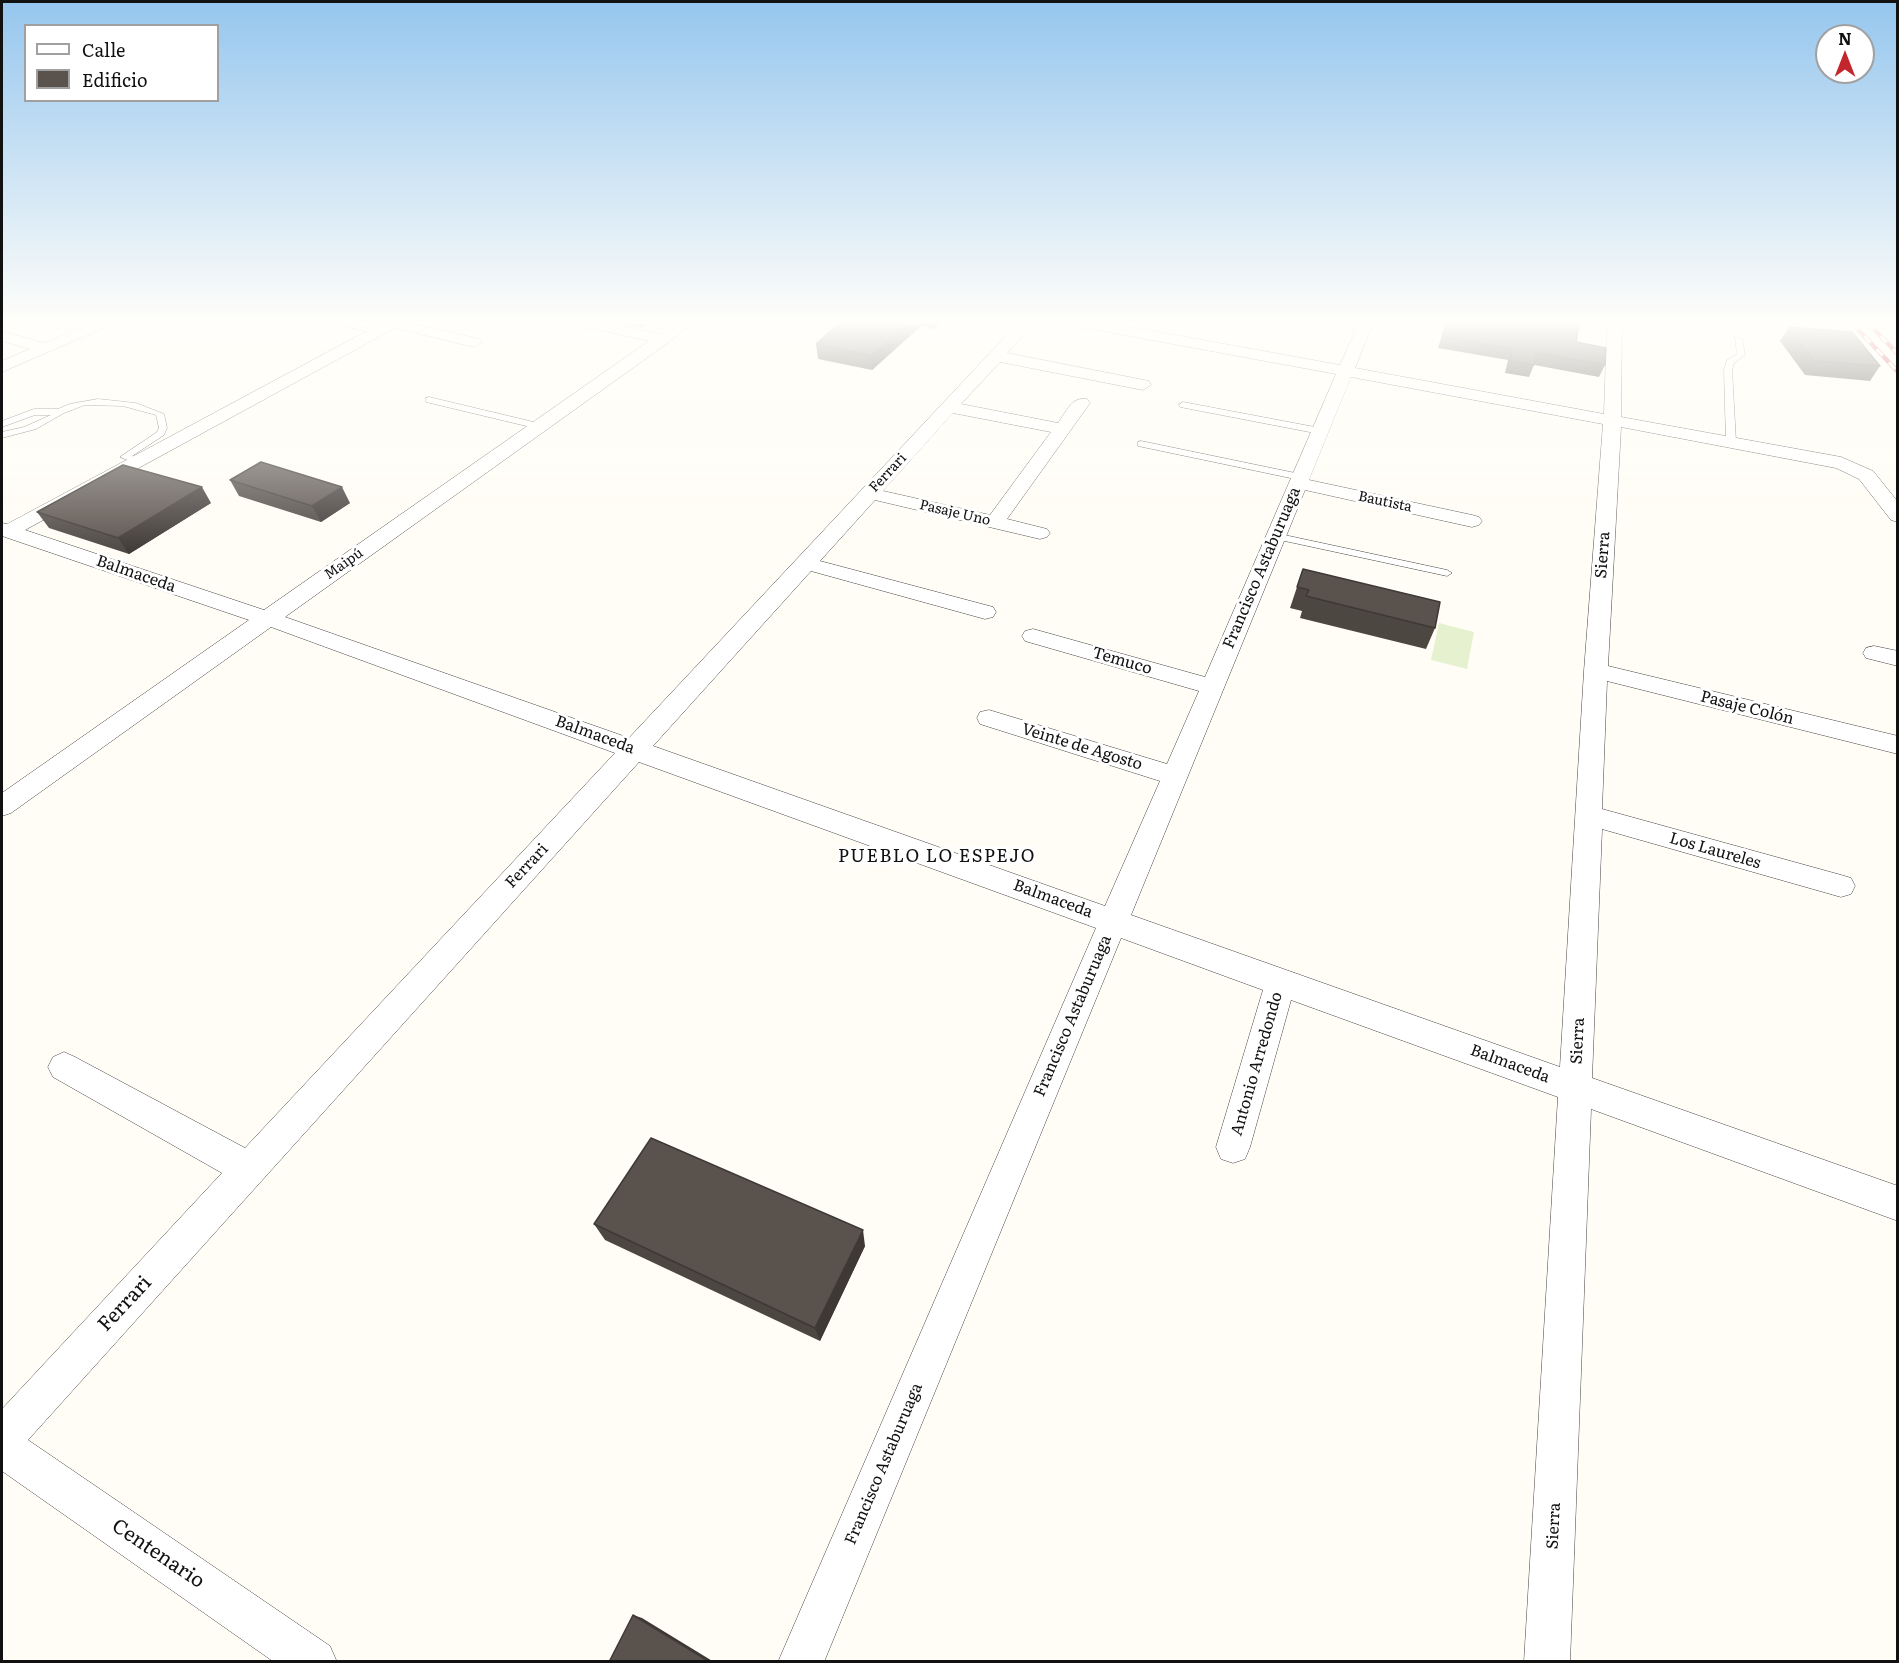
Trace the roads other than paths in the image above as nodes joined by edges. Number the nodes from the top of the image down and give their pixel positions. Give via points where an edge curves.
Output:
1 (100, 401) edge
2 (107, 401) edge
3 (249, 401) edge
4 (432, 401) edge
5 (575, 401) edge
6 (955, 401) edge
7 (1333, 401) edge
8 (1506, 401) edge
9 (1613, 401) edge
10 (1729, 401) edge
11 (1081, 403) dead end
12 (1183, 405) dead end
13 (949, 407) junction
14 (58, 412) junction
15 (1612, 420) junction
16 (2, 424) edge
17 (539, 426) junction
18 (1062, 429) junction
19 (1320, 431) junction
20 (2, 435) edge
21 (1731, 442) junction
22 (1140, 444) dead end
23 (138, 461) junction
24 (1299, 480) junction
25 (869, 493) junction
26 (1898, 516) edge
27 (1472, 521) dead end
28 (994, 522) junction
29 (5, 530) edge
30 (1040, 533) dead end
31 (1275, 536) junction
32 (805, 563) junction
33 (1447, 573) dead end
34 (985, 612) dead end
35 (268, 618) junction
36 (1033, 636) dead end
37 (1874, 653) dead end
38 (1898, 659) edge
39 (1596, 670) junction
40 (1212, 687) junction
41 (989, 718) dead end
42 (1898, 745) edge
43 (634, 749) junction
44 (1174, 776) junction
45 (2, 806) edge
46 (1589, 815) junction
47 (1841, 886) dead end
48 (1113, 921) junction
49 (1281, 981) junction
50 (64, 1067) dead end
51 (1576, 1088) junction
52 (1233, 1147) dead end
53 (249, 1169) junction
54 (1898, 1204) edge
55 (2, 1438) edge
56 (2, 1447) edge
57 (314, 1662) edge
58 (801, 1662) edge
59 (1547, 1662) edge

1 - 14 lane
2 - 23 lane via 160,414 163,428 157,438 125,457
3 - 23 street
4 - 17 lane
5 - 17 street, Maipú
6 - 13 street, Ferrari
7 - 19 street, Francisco Astaburuaga
8 - 15 street
9 - 15 street, Sierra
10 - 21 lane
11 - 18 street
12 - 19 lane
13 - 18 street
13 - 25 street, Ferrari
14 - 16 lane via 34,412
14 - 20 lane via 32,427
15 - 21 street
15 - 39 street, Sierra
17 - 35 street, Maipú
18 - 28 street
19 - 24 street, Francisco Astaburuaga
21 - 26 street via 1856,468
22 - 24 lane
23 - 29 street
24 - 27 street, Bautista
24 - 31 street, Francisco Astaburuaga
25 - 28 street, Pasaje Uno
25 - 32 street, Ferrari
28 - 30 street, Pasaje Uno
29 - 35 street, Balmaceda
31 - 33 lane
31 - 40 street, Francisco Astaburuaga
32 - 34 street
32 - 43 street, Ferrari
35 - 43 street, Balmaceda
35 - 45 street, Maipú
36 - 40 street, Temuco
37 - 38 street
39 - 42 street, Pasaje Colón
39 - 46 street, Sierra
40 - 44 street, Francisco Astaburuaga
41 - 44 street, Veinte de Agosto
43 - 48 street, Balmaceda
43 - 53 street, Ferrari
44 - 48 street, Francisco Astaburuaga
46 - 47 street, Los Laureles
46 - 51 street, Sierra
48 - 49 street, Balmaceda
48 - 58 street, Francisco Astaburuaga
49 - 51 street, Balmaceda
49 - 52 street, Antonio Arredondo
50 - 53 street
51 - 54 street, Balmaceda
51 - 59 street, Sierra
53 - 55 street, Ferrari
56 - 57 street, Centenario

